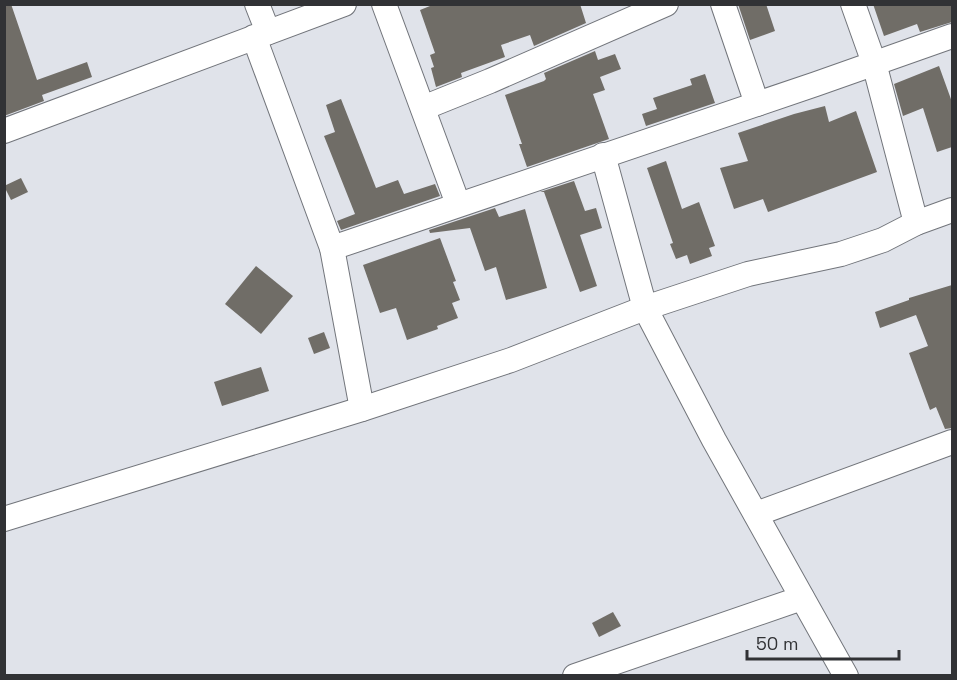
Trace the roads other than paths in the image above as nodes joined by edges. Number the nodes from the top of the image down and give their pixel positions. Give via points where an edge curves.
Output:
1 (257, 4) edge
2 (344, 4) edge
3 (384, 4) edge
4 (666, 4) edge
5 (723, 4) edge
6 (853, 4) edge
7 (261, 34) junction
8 (952, 36) edge
9 (874, 63) junction
10 (757, 104) junction
11 (423, 108) junction
12 (4, 131) edge
13 (603, 155) junction
14 (458, 204) junction
15 (952, 210) edge
16 (916, 224) junction
17 (332, 248) junction
18 (645, 308) junction
19 (362, 409) junction
20 (952, 442) edge
21 (756, 514) junction
22 (4, 519) edge
23 (802, 597) junction
24 (575, 675) edge
25 (846, 675) edge

1 - 7 street
2 - 7 street
3 - 11 street
4 - 11 street
5 - 10 street
6 - 9 street
7 - 12 street
7 - 17 street
8 - 9 street
9 - 10 street
9 - 16 street
10 - 13 street
11 - 14 street
13 - 14 street
13 - 18 street
14 - 17 street
15 - 16 street
16 - 18 street via 841,254 748,274
17 - 19 street
18 - 19 street via 511,360
18 - 21 street
19 - 22 street
20 - 21 street
21 - 23 street
23 - 24 street
23 - 25 street

